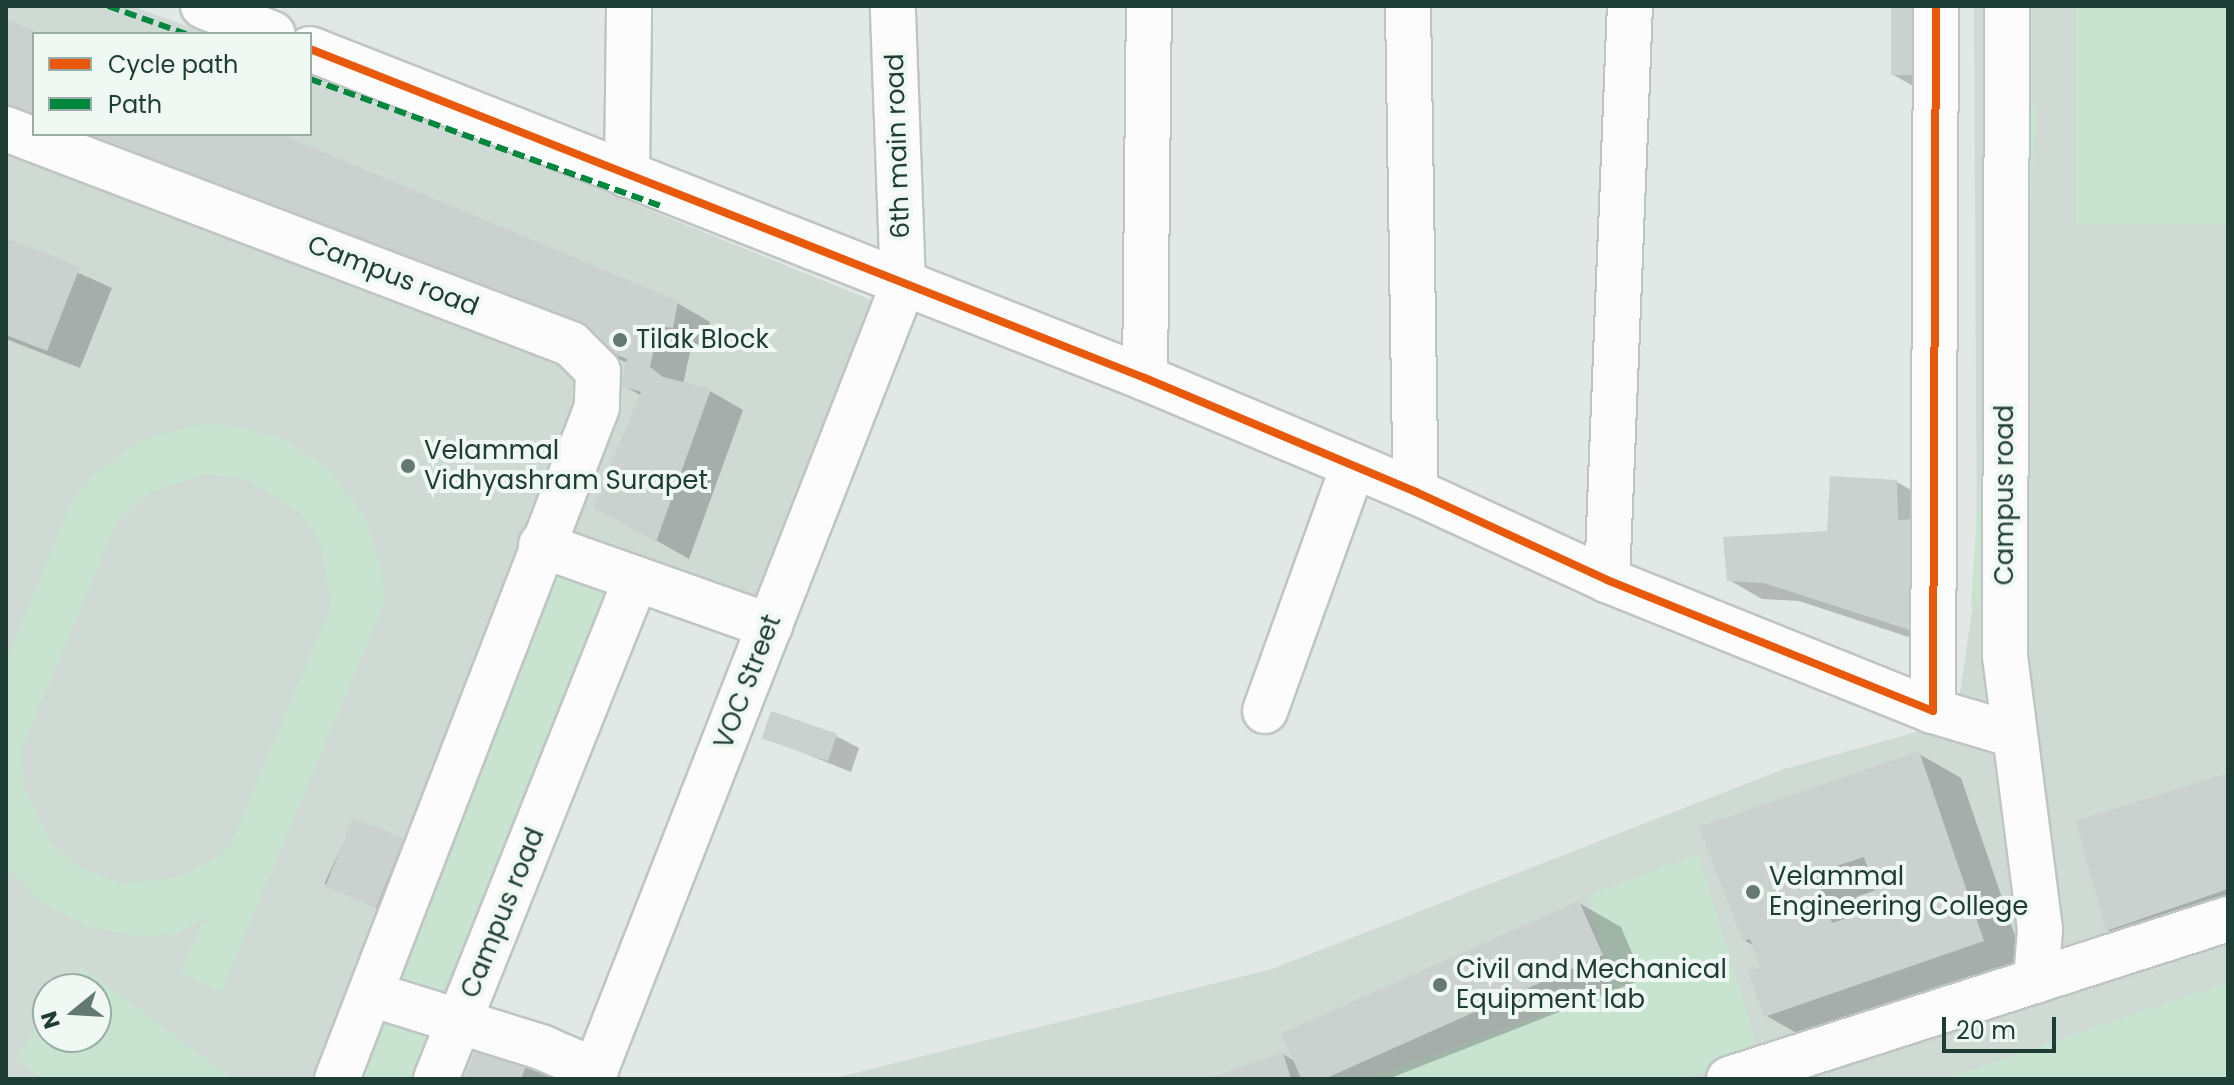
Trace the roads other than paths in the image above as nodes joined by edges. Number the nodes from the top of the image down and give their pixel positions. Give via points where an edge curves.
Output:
1 (203, 6) edge
2 (629, 6) edge
3 (893, 6) edge
4 (1149, 6) edge
5 (1408, 6) edge
6 (1630, 6) edge
7 (1936, 6) edge
8 (2007, 6) edge
9 (268, 32) edge
10 (312, 50) edge
11 (6, 129) edge
12 (627, 175) junction
13 (903, 285) junction
14 (1145, 378) junction
15 (1353, 467) junction
16 (1416, 492) junction
17 (541, 545) junction
18 (636, 579) junction
19 (1607, 580) junction
20 (770, 626) junction
21 (1265, 711) dead end
22 (1933, 711) junction
23 (2014, 735) junction
24 (2228, 919) edge
25 (2036, 981) junction
26 (371, 994) junction
27 (459, 1023) junction
28 (594, 1075) edge
29 (337, 1079) edge
30 (436, 1079) edge
31 (1729, 1079) edge

1 - 9 street
2 - 12 street
3 - 13 street, 6th main road
4 - 14 street
5 - 16 street
6 - 19 street
7 - 22 street
8 - 23 street, Campus road via 2005,656
10 - 12 street
11 - 17 street, Campus road via 571,344 598,371 597,407
12 - 13 street
13 - 14 street
13 - 20 street, VOC Street
14 - 15 street
15 - 16 street
15 - 21 street
16 - 19 street
17 - 18 street
17 - 26 street, Campus road
18 - 20 street
18 - 27 street, Campus road
19 - 22 street
20 - 28 street, VOC Street
22 - 23 street
23 - 25 street, Campus road via 2040,929
24 - 25 street
25 - 31 street
26 - 27 street, Campus road
26 - 29 street, Campus road
27 - 28 street, Campus road via 541,1047
27 - 30 street, Campus road

